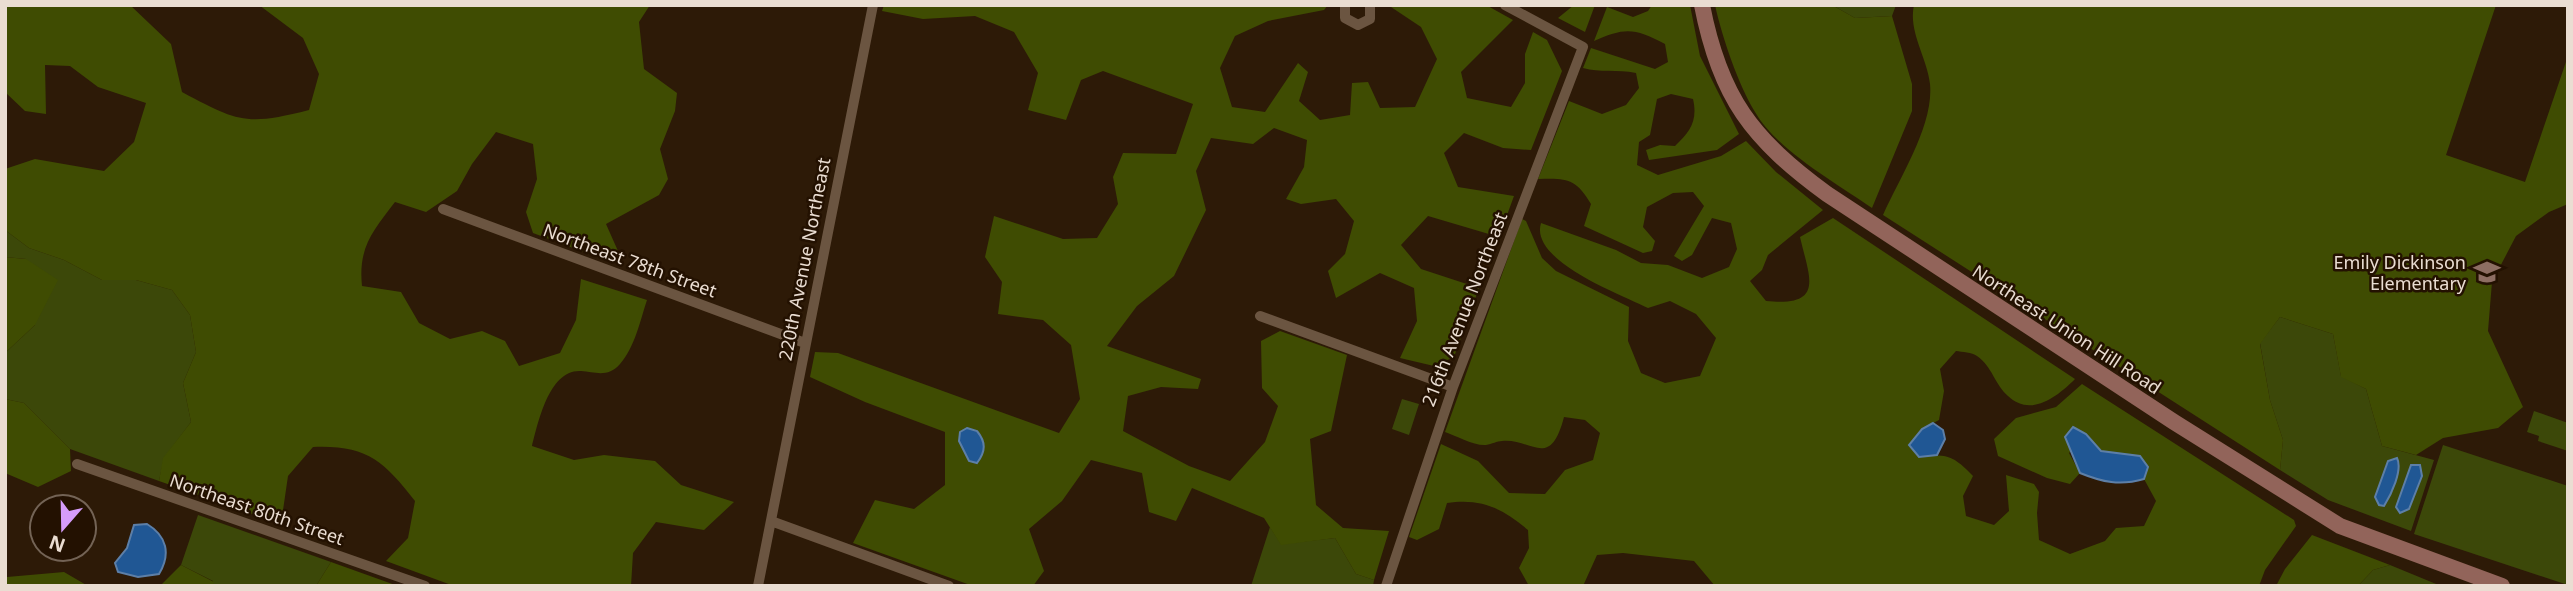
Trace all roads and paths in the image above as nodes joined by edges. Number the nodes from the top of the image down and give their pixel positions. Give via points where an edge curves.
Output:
1 (873, 5) edge
2 (1345, 5) edge
3 (1370, 5) edge
4 (1505, 5) edge
5 (1702, 5) edge
6 (443, 209) dead end
7 (1260, 316) dead end
8 (805, 343) junction
9 (1453, 387) junction
10 (77, 464) dead end
11 (771, 520) junction
12 (425, 586) edge
13 (758, 586) edge
14 (949, 586) edge
15 (1386, 586) edge
16 (2502, 586) edge

1 - 8 street, 220th Avenue Northeast
2 - 3 street via 1345,18 1357,26 1370,19
4 - 9 street, 216th Avenue Northeast via 1583,47
5 - 16 street, Northeast Union Hill Road via 1722,76 1737,106 1758,137 1784,163 2163,415 2340,526
6 - 8 street, Northeast 78th Street
7 - 9 street
8 - 11 street, 220th Avenue Northeast
9 - 15 street, 216th Avenue Northeast
10 - 12 street, Northeast 80th Street
11 - 13 street, 220th Avenue Northeast
11 - 14 street

